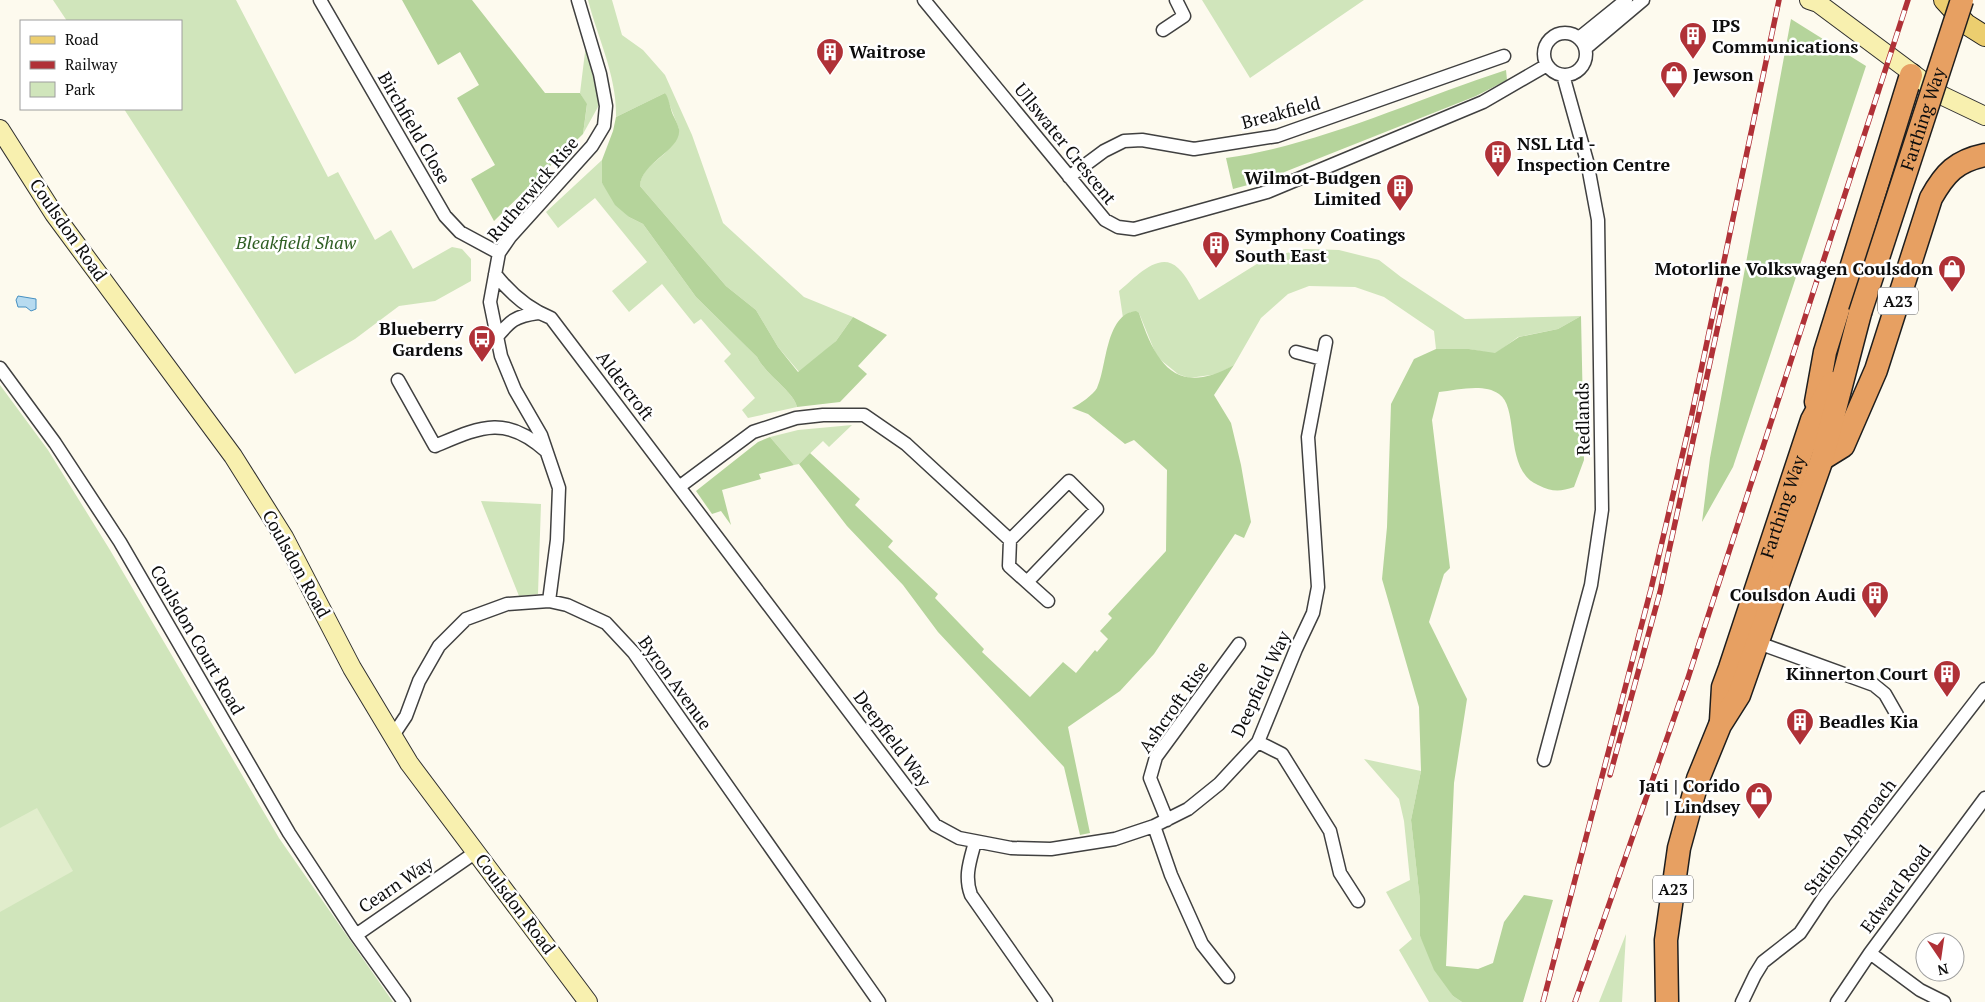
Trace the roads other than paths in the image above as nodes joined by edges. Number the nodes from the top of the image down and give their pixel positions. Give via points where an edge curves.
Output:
1 (320, 0) edge
2 (578, 0) edge
3 (924, 0) edge
4 (1176, 0) edge
5 (1626, 0) edge
6 (1643, 0) edge
7 (1809, 0) edge
8 (1944, 0) edge
9 (1962, 0) edge
10 (1163, 30) dead end
11 (1985, 36) edge
12 (1582, 43) junction
13 (1504, 56) dead end
14 (1547, 65) junction
15 (1563, 75) junction
16 (1911, 75) junction
17 (1985, 116) edge
18 (0, 129) edge
19 (1985, 155) edge
20 (1069, 177) junction
21 (499, 253) junction
22 (495, 274) junction
23 (538, 313) junction
24 (496, 338) junction
25 (1326, 342) dead end
26 (1296, 352) dead end
27 (1848, 354) junction
28 (1322, 359) junction
29 (0, 368) edge
30 (398, 380) dead end
31 (1812, 420) junction
32 (547, 452) junction
33 (1822, 459) junction
34 (678, 487) junction
35 (1010, 540) junction
36 (1027, 582) junction
37 (1048, 601) dead end
38 (549, 602) junction
39 (1748, 640) junction
40 (1239, 644) dead end
41 (1985, 689) edge
42 (1896, 716) dead end
43 (392, 737) junction
44 (1258, 742) junction
45 (1544, 760) dead end
46 (1985, 798) edge
47 (1167, 820) junction
48 (1154, 826) junction
49 (975, 842) junction
50 (476, 852) junction
51 (1358, 901) dead end
52 (356, 935) junction
53 (1870, 953) junction
54 (1228, 976) dead end
55 (404, 1002) edge
56 (588, 1002) edge
57 (879, 1002) edge
58 (1046, 1002) edge
59 (1667, 1002) edge
60 (1742, 1002) edge
61 (1837, 1002) edge
62 (1944, 1002) edge

1 - 21 street, Birchfield Close via 444,216 460,232
2 - 21 street, Rutherwick Rise via 600,74 606,106 604,126 592,146
3 - 20 street, Ullswater Crescent
4 - 10 street via 1184,16
5 - 12 street
6 - 12 street
7 - 16 main road via 1818,3
8 - 11 main road via 1966,24
9 - 27 highway, Farthing Way / A23, bridge
12 - 14 street via 1567,32 1560,33 1549,40 1544,52
12 - 15 street via 1585,62 1581,68
13 - 20 street, Breakfield via 1276,136 1194,148 1142,140 1124,141
14 - 15 street
14 - 20 street, Ullswater Crescent via 1483,102 1267,192 1160,224 1134,230 1118,227 1105,220
15 - 45 street, Redlands via 1587,161 1598,220 1602,510 1591,585
16 - 17 main road
16 - 31 highway, A23 via 1825,352
18 - 43 main road, Coulsdon Road via 54,214 233,456 284,537
19 - 33 highway, A23 via 1954,166 1931,198 1869,387 1843,446
21 - 22 street, Rutherwick Rise
22 - 23 street, Aldercroft via 510,292
22 - 24 street, Rutherwick Rise via 490,302
23 - 24 street via 520,316 508,323
23 - 34 street, Aldercroft via 551,318
24 - 32 street, Rutherwick Rise via 515,390
25 - 28 street, Deepfield Way
26 - 28 street
27 - 31 highway, Farthing Way / A23
27 - 33 highway, Farthing Way / A23
28 - 44 street, Deepfield Way via 1308,437 1318,588 1313,613
29 - 52 street, Coulsdon Court Road via 55,443 120,542 289,833
30 - 32 street via 435,446 474,430 494,426 532,439
31 - 39 highway, Farthing Way / A23
32 - 38 street, Rutherwick Rise via 558,488 557,540
33 - 39 highway, Farthing Way / A23
34 - 35 street via 753,432 796,418 864,415 906,444
34 - 49 street, Deepfield Way via 935,825 959,838
35 - 36 street via 1009,566
35 - 36 street via 1069,482 1097,509
36 - 37 street
38 - 43 street, Byron Avenue via 507,604 466,619 440,646 419,681 406,716
38 - 57 street, Byron Avenue via 567,605 606,623 634,653
39 - 42 street via 1874,685 1886,694
39 - 59 highway, Farthing Way / A23 via 1740,695 1720,725 1698,779 1679,848 1666,940
40 - 47 street, Ashcroft Rise via 1156,757 1150,778
41 - 60 street, Station Approach via 1800,932 1763,962
43 - 50 main road, Coulsdon Road
44 - 47 street, Deepfield Way via 1220,784
44 - 51 street via 1282,754 1330,831 1340,873
46 - 53 street, Edward Road
47 - 48 street, Deepfield Way
48 - 49 street, Deepfield Way via 1115,839 1051,849 1011,848
48 - 54 street via 1171,875 1202,944
49 - 58 street via 967,872 971,895
50 - 52 street, Cearn Way
50 - 56 main road, Coulsdon Road
52 - 55 street, Cearn Way
53 - 61 street, Edward Road
53 - 62 street via 1920,990

